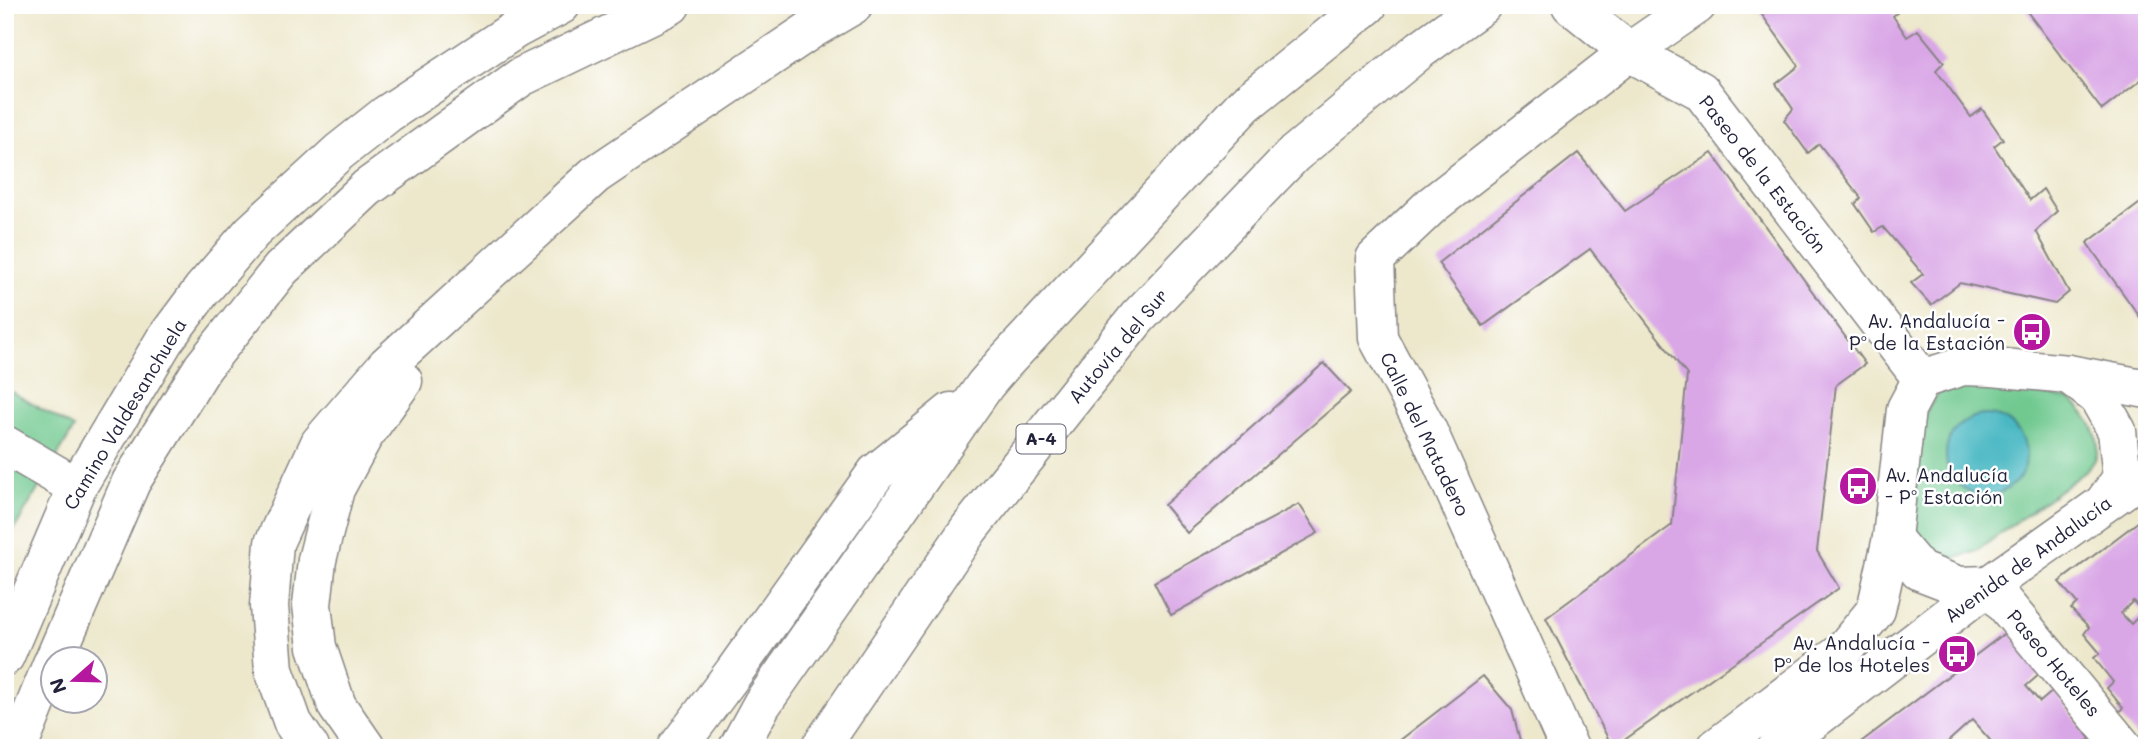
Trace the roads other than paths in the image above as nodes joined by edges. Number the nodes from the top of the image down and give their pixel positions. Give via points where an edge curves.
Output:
1 (561, 5) edge
2 (671, 5) edge
3 (853, 5) edge
4 (1368, 5) edge
5 (1482, 5) edge
6 (1571, 5) edge
7 (1697, 5) edge
8 (514, 17) edge
9 (1629, 52) junction
10 (468, 292) junction
11 (2068, 374) junction
12 (1922, 379) junction
13 (985, 385) junction
14 (2147, 389) edge
15 (5, 444) edge
16 (2147, 472) edge
17 (77, 487) junction
18 (2102, 505) junction
19 (1892, 538) junction
20 (1989, 586) junction
21 (61, 644) edge
22 (5, 656) edge
23 (38, 699) edge
24 (2117, 745) edge
25 (18, 748) edge
26 (310, 748) edge
27 (366, 748) edge
28 (677, 748) edge
29 (738, 748) edge
30 (820, 748) edge
31 (1569, 748) edge
32 (1716, 748) edge
33 (1777, 748) edge

1 - 8 main road, Camino Valdesanchuela
2 - 21 main road, Camino Valdesanchuela via 511,84 367,188 281,269 204,367 131,482
3 - 10 main road via 595,174
4 - 13 main road via 1244,105
5 - 30 main road, Autovía del Sur / A-4 via 1293,155 1137,318 969,529
6 - 9 main road, Paseo de la Estación
7 - 9 main road, Calle del Matadero
8 - 17 main road, Camino Valdesanchuela via 339,152 252,232 164,341
9 - 12 main road, Paseo de la Estación via 1701,91
9 - 31 main road, Calle del Matadero via 1432,205 1375,260 1378,338 1427,429
10 - 26 main road via 387,365 320,443 274,543 269,606 274,670 293,723
10 - 27 main road via 363,437 335,489 317,560 312,605 317,647 337,706
11 - 12 main road via 1963,366
11 - 14 main road
11 - 18 main road via 2098,397 2117,431 2122,478
12 - 19 main road via 1906,409
13 - 28 main road via 876,472
13 - 29 main road via 762,704
15 - 17 main road
16 - 18 main road, Avenida de Andalucía
17 - 22 main road, Camino Valdesanchuela
18 - 20 main road, Avenida de Andalucía
19 - 20 main road via 1920,570 1959,586
19 - 32 main road via 1876,610 1841,653
20 - 24 main road, Paseo Hoteles
20 - 33 main road, Avenida de Andalucía
23 - 25 main road

